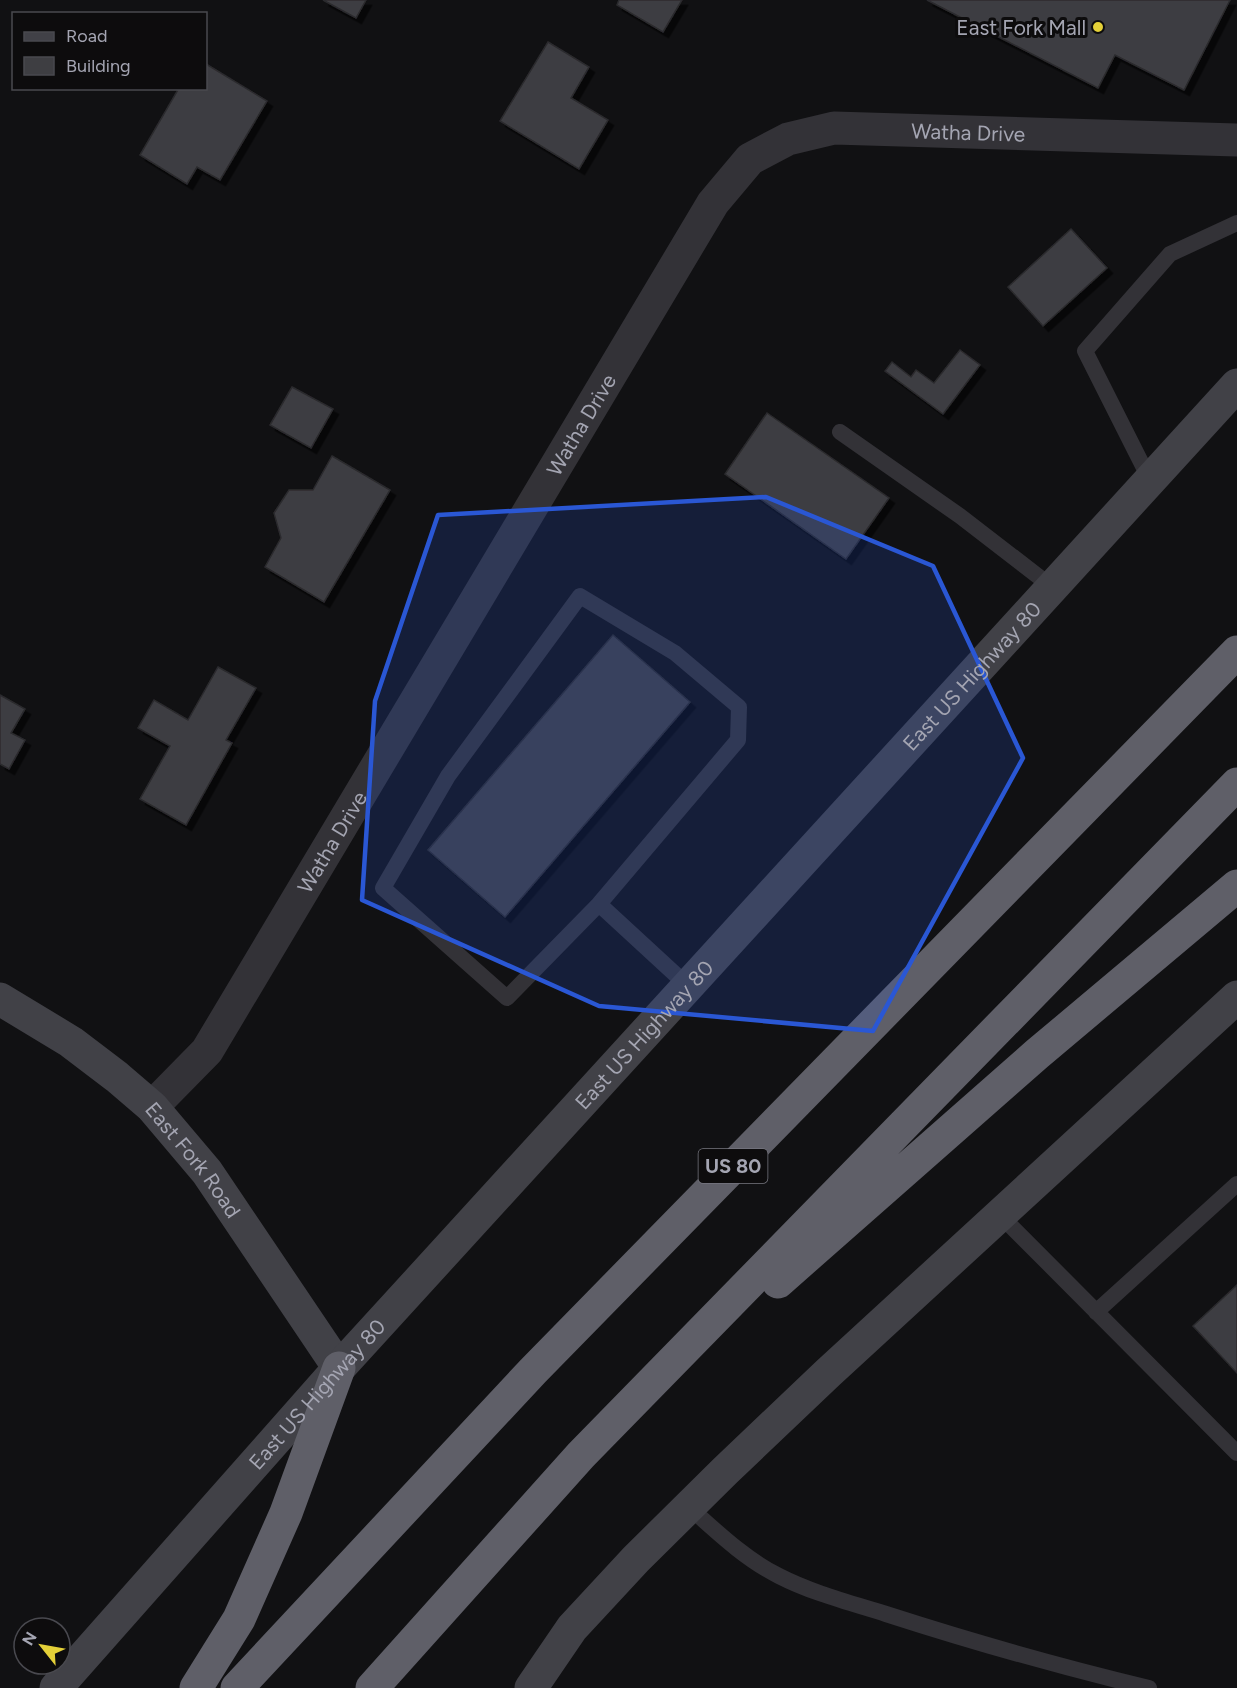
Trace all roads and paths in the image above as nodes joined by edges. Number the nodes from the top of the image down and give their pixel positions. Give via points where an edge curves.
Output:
1 (1237, 140) edge
2 (1237, 223) edge
3 (1237, 385) edge
4 (840, 432) dead end
5 (1150, 480) junction
6 (1052, 587) junction
7 (1237, 652) edge
8 (1237, 784) edge
9 (1237, 886) edge
10 (599, 904) junction
11 (688, 986) junction
12 (1237, 998) edge
13 (0, 999) edge
14 (152, 1107) junction
15 (1237, 1184) edge
16 (1000, 1215) junction
17 (1096, 1312) junction
18 (339, 1368) junction
19 (1237, 1453) edge
20 (581, 1455) junction
21 (688, 1507) junction
22 (56, 1688) edge
23 (196, 1688) edge
24 (237, 1688) edge
25 (372, 1688) edge
26 (531, 1688) edge
27 (1149, 1688) edge

1 - 14 street, Watha Drive via 834,128 788,139 750,159 712,203 207,1050
2 - 5 lane via 1170,254 1085,351
3 - 5 main road, East US Highway 80
4 - 6 lane via 960,516
5 - 6 main road, East US Highway 80
6 - 11 main road, East US Highway 80
7 - 24 highway, US 80 via 533,1371
8 - 20 highway
9 - 20 highway via 1028,1062
10 - 10 lane via 507,998 383,888 448,776 580,596 675,653 739,707 738,740
10 - 11 lane
11 - 18 main road, East US Highway 80
12 - 16 main road
13 - 14 main road, East Fork Road via 71,1042
14 - 18 main road, East Fork Road via 207,1172
15 - 17 lane
16 - 17 lane
16 - 21 main road
17 - 19 lane
18 - 22 main road, East US Highway 80
18 - 23 highway via 286,1513 239,1619
20 - 25 highway
21 - 26 main road via 573,1628
21 - 27 lane via 747,1557 780,1576 918,1625

